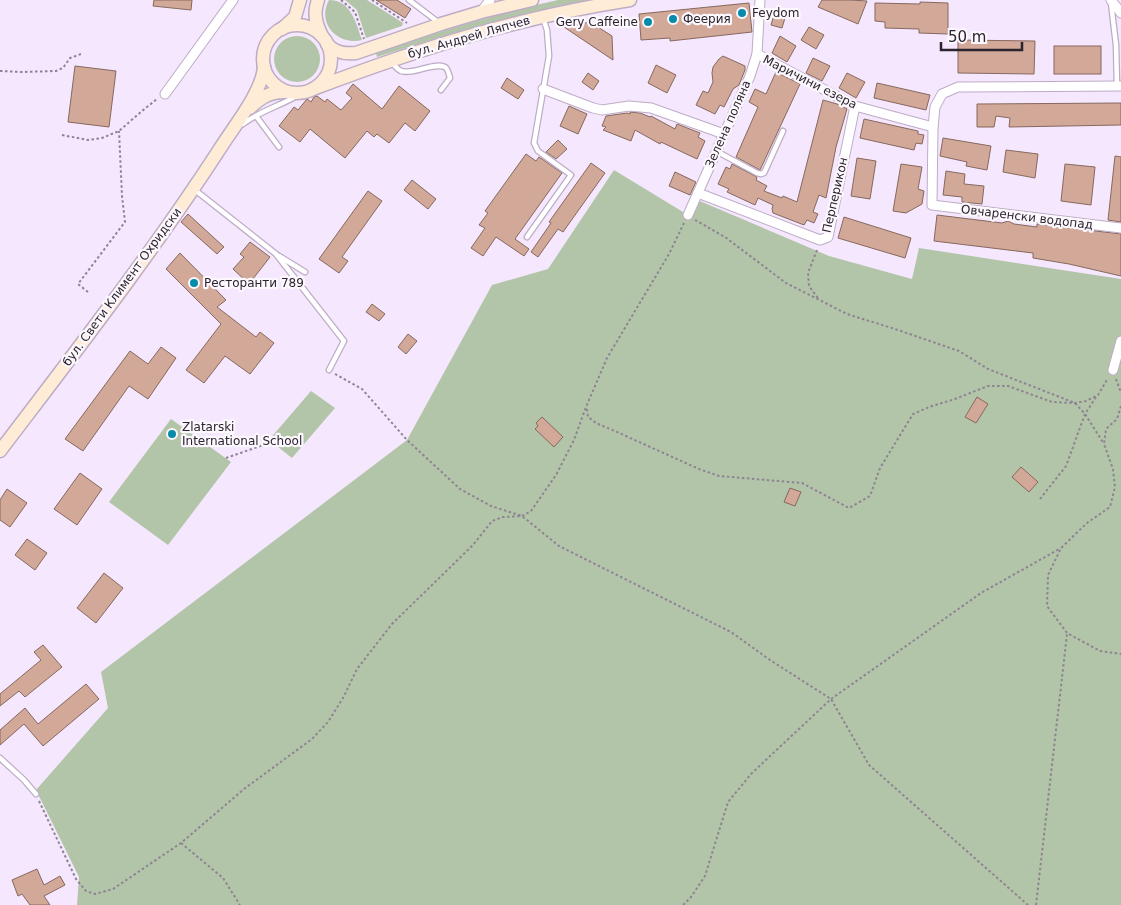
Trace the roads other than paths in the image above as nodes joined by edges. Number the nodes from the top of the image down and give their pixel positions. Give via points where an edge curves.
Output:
1 (233, 0) edge
2 (300, 0) edge
3 (318, 0) edge
4 (409, 0) edge
5 (490, 0) edge
6 (532, 0) edge
7 (630, 0) edge
8 (760, 0) edge
9 (1111, 0) edge
10 (516, 2) edge
11 (481, 12) junction
12 (1121, 14) edge
13 (543, 17) junction
14 (441, 24) junction
15 (281, 30) junction
16 (325, 41) junction
17 (757, 54) junction
18 (389, 60) junction
19 (264, 67) junction
20 (1119, 86) edge
21 (543, 89) junction
22 (308, 90) junction
23 (441, 90) dead end
24 (288, 92) junction
25 (165, 94) road end
26 (855, 106) junction
27 (256, 116) junction
28 (240, 119) junction
29 (933, 126) junction
30 (783, 131) dead end
31 (724, 134) junction
32 (225, 140) junction
33 (278, 147) dead end
34 (716, 151) junction
35 (193, 189) junction
36 (698, 192) junction
37 (688, 215) road end
38 (1121, 228) edge
39 (527, 237) dead end
40 (276, 254) junction
41 (305, 272) dead end
42 (1121, 341) edge
43 (329, 370) road end
44 (1114, 370) road end
45 (0, 451) edge
46 (0, 758) edge
47 (36, 794) road end

1 - 25 street
2 - 15 main road via 295,17
3 - 16 main road via 315,18
4 - 14 lane
5 - 11 street
6 - 10 main road, бул. Андрей Ляпчев
7 - 13 main road, бул. Андрей Ляпчев
8 - 17 street, Зелена поляна
9 - 12 street
9 - 20 lane
10 - 11 main road, бул. Андрей Ляпчев
11 - 14 main road, бул. Андрей Ляпчев
13 - 18 main road, бул. Андрей Ляпчев via 462,37
13 - 21 lane via 549,56
14 - 16 main road, бул. Андрей Ляпчев via 344,54 331,49
15 - 16 main road via 302,26
15 - 19 main road via 266,44
16 - 22 main road via 331,58 328,72 320,84
17 - 26 street, Маричини езера
17 - 31 street, Зелена поляна
18 - 22 main road, бул. Андрей Ляпчев
18 - 23 lane via 399,70 406,71 445,67 450,78
19 - 24 main road via 271,82
19 - 28 main road, бул. Свети Климент Охридски via 261,80
20 - 29 street via 958,87 942,94 935,107
21 - 31 street via 602,110 629,106 650,108
21 - 39 lane via 534,143 538,151 571,175
22 - 24 main road
22 - 27 lane
24 - 28 main road, бул. Свети Климент Охридски via 266,95
26 - 29 street, Маричини езера
26 - 36 street, Перперикон via 828,237 820,240
27 - 32 lane via 244,122
27 - 33 lane
28 - 32 main road, бул. Свети Климент Охридски
29 - 38 street, Овчаренски водопад via 932,205
30 - 34 lane via 761,174
31 - 34 street, Зелена поляна
32 - 35 main road, бул. Свети Климент Охридски
34 - 36 street, Зелена поляна
35 - 40 lane
35 - 45 main road, бул. Свети Климент Охридски
36 - 37 street, Зелена поляна
40 - 41 lane
40 - 43 lane via 344,341
42 - 44 street
46 - 47 lane

